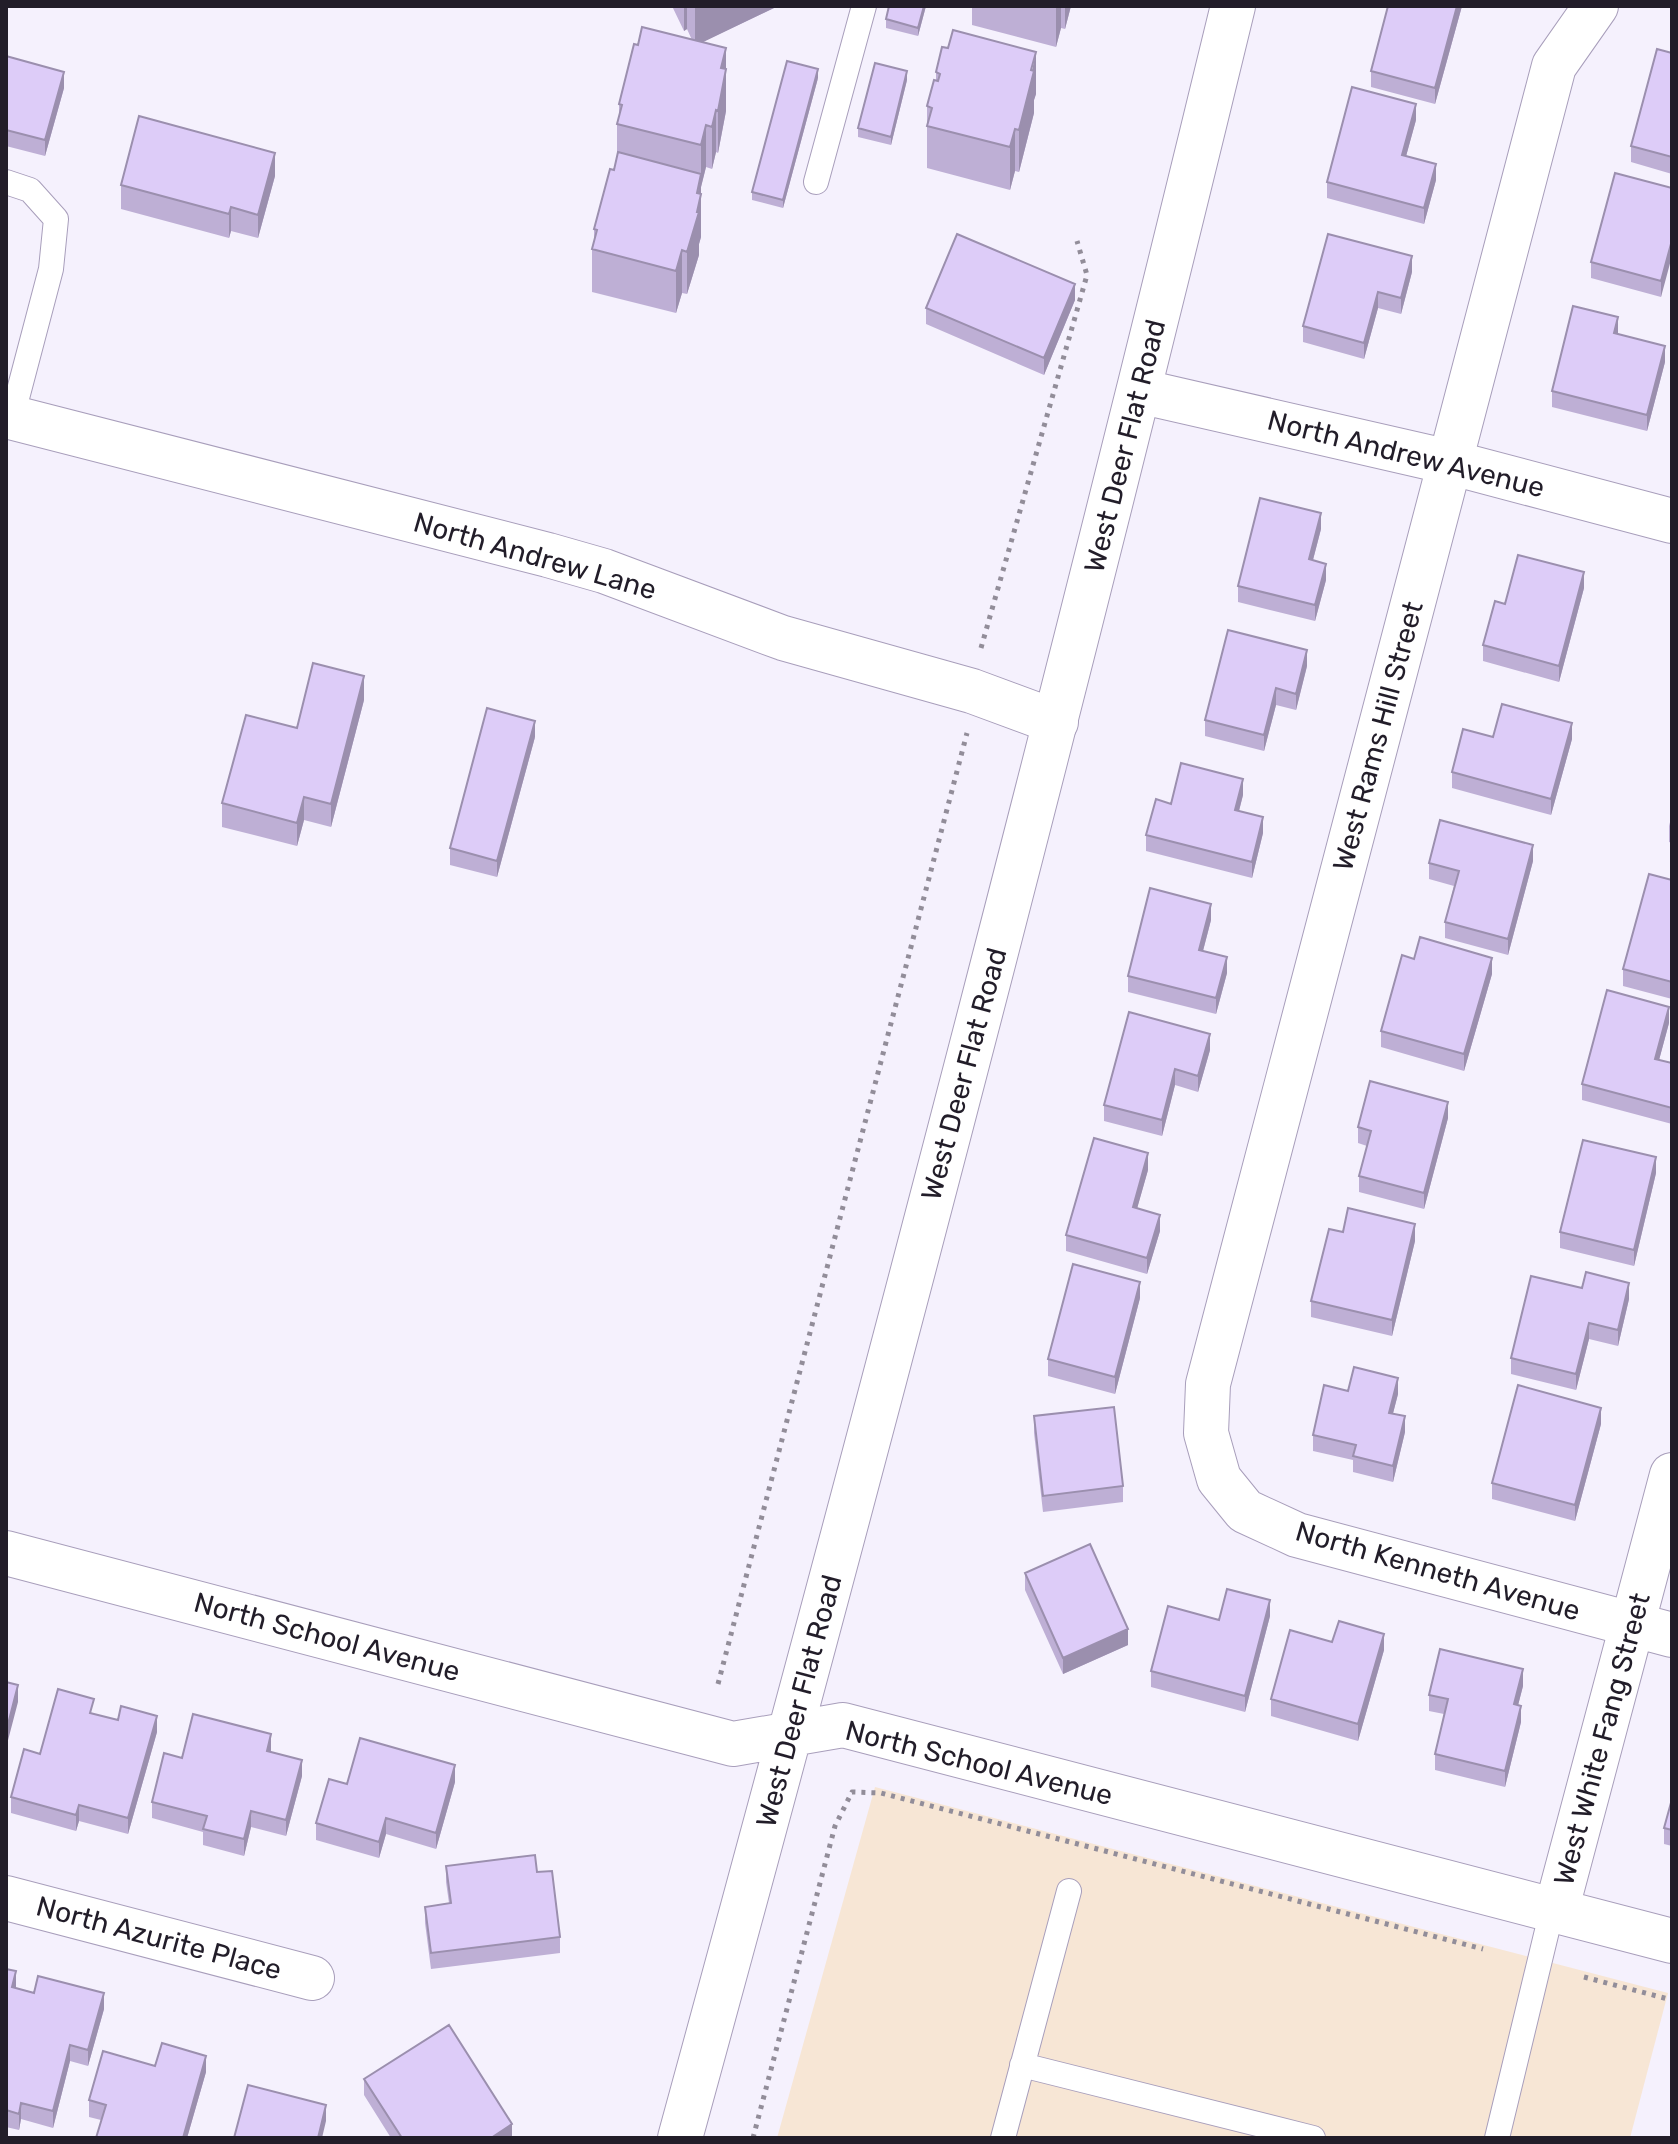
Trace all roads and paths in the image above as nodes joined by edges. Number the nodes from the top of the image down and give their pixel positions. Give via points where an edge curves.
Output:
1 (864, 6) edge
2 (1233, 6) edge
3 (1596, 6) edge
4 (6, 182) edge
5 (816, 182) dead end
6 (1077, 241) dead end
7 (1139, 391) junction
8 (9, 416) edge
9 (1449, 462) junction
10 (1672, 521) edge
11 (972, 691) junction
12 (1056, 722) junction
13 (1672, 1475) edge
14 (1219, 1479) joint
15 (6, 1553) edge
16 (1652, 1630) edge
17 (718, 1684) dead end
18 (791, 1734) junction
19 (1069, 1891) dead end
20 (6, 1898) edge
21 (1554, 1910) junction
22 (1672, 1941) edge
23 (1584, 1977) dead end
24 (312, 1978) dead end
25 (1672, 2000) edge
26 (1022, 2065) junction
27 (1259, 2131) edge
28 (680, 2138) edge
29 (1003, 2138) edge
30 (1313, 2138) edge
31 (1497, 2138) edge

1 - 5 lane
2 - 7 street, West Deer Flat Road
3 - 9 street, West Rams Hill Street via 1554,66
4 - 8 lane via 30,190 56,219 51,269
6 - 11 path via 1087,275
7 - 9 street, North Andrew Avenue
7 - 12 street, West Deer Flat Road
8 - 11 street, North Andrew Lane via 548,555 783,638
9 - 10 street, North Andrew Avenue
9 - 14 street, West Rams Hill Street via 1208,1384 1206,1433
11 - 12 street, North Andrew Lane
11 - 17 path via 969,726
12 - 18 street, West Deer Flat Road
13 - 16 street, West White Fang Street
14 - 16 street, North Kenneth Avenue via 1245,1511 1297,1535
15 - 18 street, North School Avenue via 733,1744
16 - 21 street, West White Fang Street
18 - 21 street, North School Avenue via 843,1725
18 - 28 street, West Deer Flat Road
19 - 26 lane
20 - 24 street, North Azurite Place
21 - 22 street, North School Avenue
21 - 31 lane
23 - 25 path
26 - 27 lane
26 - 29 lane
27 - 30 lane

